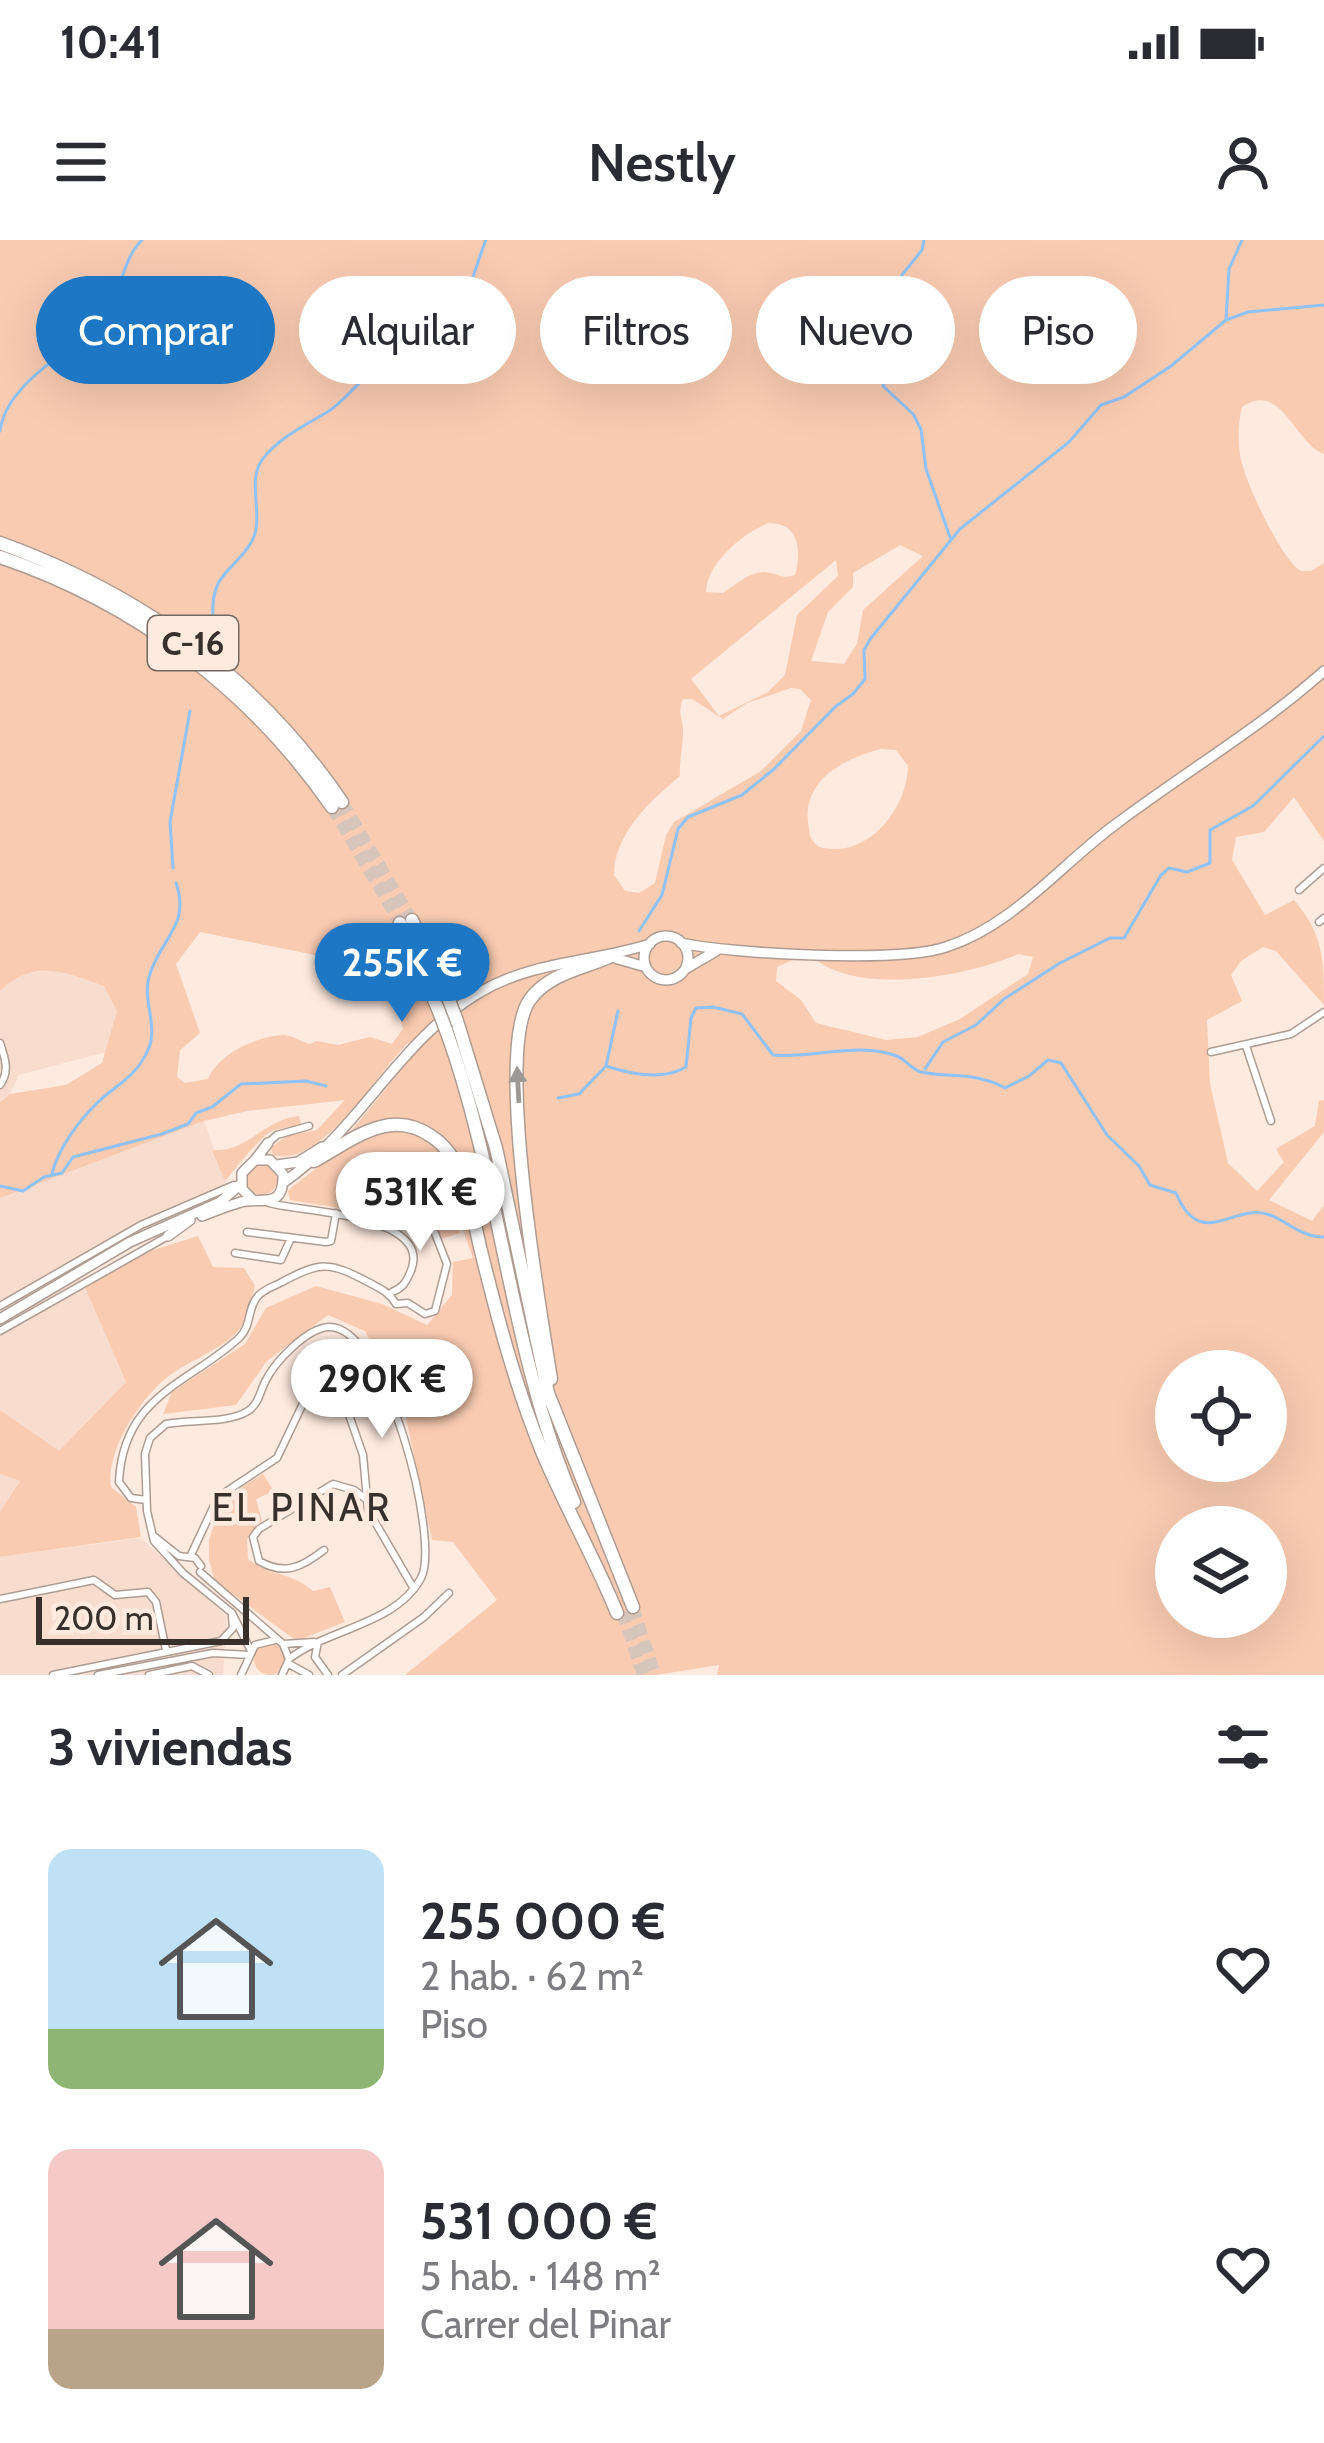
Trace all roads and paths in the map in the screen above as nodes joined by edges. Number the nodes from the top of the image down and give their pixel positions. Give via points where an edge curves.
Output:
1 (0, 543) edge
2 (0, 557) edge
3 (1324, 671) edge
4 (1324, 868) edge
5 (1299, 890) dead end
6 (406, 922) tunnel mouth
7 (680, 943) junction
8 (650, 944) junction
9 (721, 950) junction
10 (610, 957) junction
11 (646, 967) junction
12 (685, 969) junction
13 (1324, 1012) edge
14 (452, 1025) junction
15 (0, 1043) edge
16 (1246, 1046) junction
17 (1210, 1052) dead end
18 (0, 1084) edge
19 (1271, 1121) dead end
20 (309, 1126) dead end
21 (331, 1141) junction
22 (268, 1143) junction
23 (255, 1160) junction
24 (314, 1161) junction
25 (274, 1162) junction
26 (241, 1181) junction
27 (284, 1184) junction
28 (253, 1200) junction
29 (265, 1202) junction
30 (310, 1209) junction
31 (336, 1213) junction
32 (190, 1220) junction
33 (370, 1221) junction
34 (157, 1230) junction
35 (247, 1232) dead end
36 (168, 1236) joint
37 (291, 1238) junction
38 (235, 1253) dead end
39 (404, 1286) junction
40 (390, 1292) junction
41 (409, 1304) junction
42 (0, 1306) edge
43 (0, 1319) edge
44 (0, 1331) edge
45 (554, 1410) junction
46 (366, 1499) junction
47 (146, 1500) junction
48 (152, 1535) junction
49 (202, 1535) junction
50 (324, 1550) dead end
51 (188, 1558) junction
52 (181, 1568) junction
53 (197, 1572) junction
54 (414, 1589) junction
55 (448, 1593) dead end
56 (0, 1599) edge
57 (624, 1611) junction
58 (232, 1612) junction
59 (318, 1642) junction
60 (281, 1643) junction
61 (190, 1645) junction
62 (166, 1650) junction
63 (214, 1653) junction
64 (250, 1655) junction
65 (181, 1658) junction
66 (289, 1661) junction
67 (201, 1668) junction
68 (253, 1671) dead end
69 (53, 1675) edge
70 (98, 1675) edge
71 (149, 1675) edge
72 (209, 1675) edge
73 (242, 1675) edge
74 (282, 1675) edge
75 (309, 1675) edge
76 (328, 1675) edge
77 (342, 1675) edge

1 - 2 highway, C-16 via 97,584 187,638 281,723 337,805 262,722 181,650 92,595
3 - 9 main road via 979,934 907,954
4 - 5 street
6 - 14 highway, bridge
7 - 8 main road via 666,937
7 - 9 main road
7 - 12 main road
8 - 10 main road
8 - 11 main road
9 - 12 main road
10 - 11 main road
10 - 21 main road via 520,972 459,1005
45 -> 10 highway via 516,1045 529,1001 543,986
11 - 12 main road via 666,980
13 - 16 street via 1291,1034
14 - 45 highway via 491,1129
14 - 57 highway via 541,1413
15 - 18 street via 7,1062
16 - 17 street
16 - 19 street
20 - 22 street
21 - 24 main road
21 - 25 main road via 298,1162
22 - 23 main road
22 - 25 street
23 - 25 main road
23 - 26 main road
24 - 27 main road
24 - 57 highway via 385,1125 420,1129 451,1154 533,1427
25 - 27 main road
26 - 28 main road
26 - 34 main road via 220,1202
26 - 42 street via 117,1237
27 - 29 main road
27 - 30 street via 290,1202
28 - 29 main road
28 - 32 main road
29 - 30 street
30 - 31 street
31 - 33 street
31 - 37 street via 331,1240
32 - 34 main road
32 - 36 main road
33 - 39 street via 411,1247
33 - 41 street via 422,1200 448,1269 435,1311
34 - 43 main road
35 - 37 street
36 - 44 street
37 - 38 street via 281,1260
39 - 40 street
39 - 41 street
40 - 41 street via 396,1304
40 - 47 street via 324,1265 261,1293 242,1335 172,1383 136,1425 119,1482 131,1498
45 - 57 highway
46 - 49 street via 363,1455 342,1395 316,1385 277,1458 218,1497
46 - 50 street via 333,1484 254,1537 260,1561 279,1570
46 - 54 street
47 - 48 street
47 - 54 street via 146,1454 155,1432 245,1413 283,1358 320,1328 340,1329 365,1351 395,1407 427,1548
48 - 51 street
48 - 52 street
49 - 51 street
49 - 53 street
51 - 52 street
51 - 53 street
52 - 53 street
53 - 58 street
53 - 60 street
54 - 59 street
55 - 77 street
56 - 62 street via 94,1580 115,1595 148,1592
58 - 61 street via 228,1636
58 - 64 street
59 - 60 street
59 - 66 street
59 - 76 street via 315,1658
60 - 64 street via 266,1640
60 - 66 street
61 - 62 street
61 - 63 street
62 - 69 street
63 - 64 street
63 - 65 street
64 - 68 street
64 - 73 street
65 - 67 street
65 - 70 street
66 - 74 street
66 - 75 street
67 - 71 street
67 - 72 street

